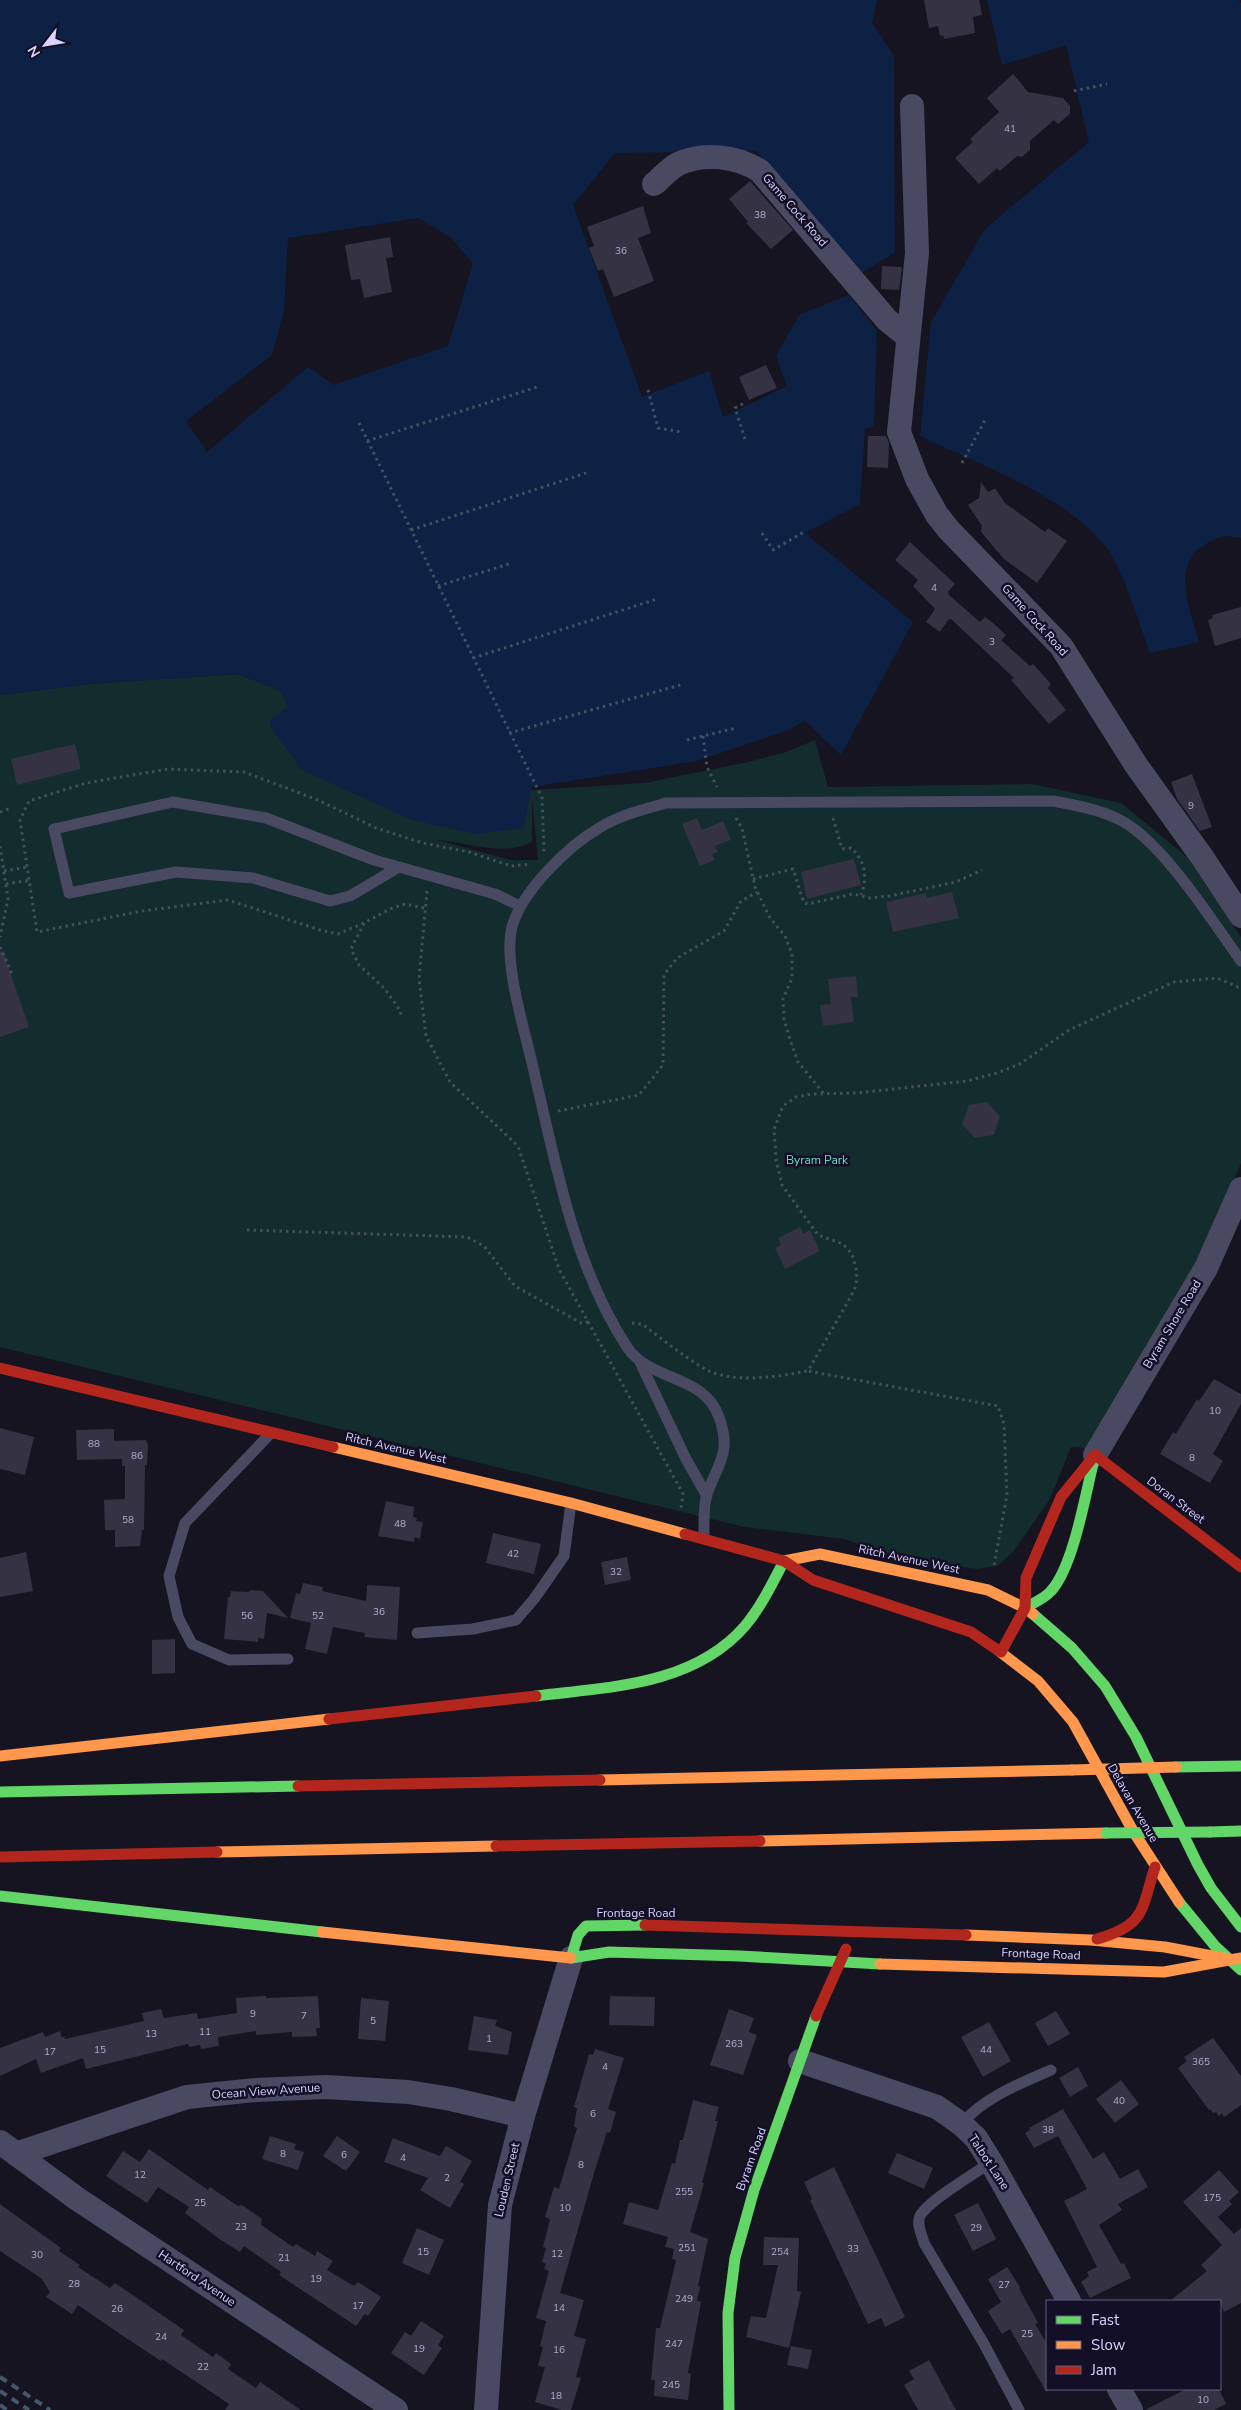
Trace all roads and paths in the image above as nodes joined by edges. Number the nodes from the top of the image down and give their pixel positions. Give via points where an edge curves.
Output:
1 (1107, 84) dead end
2 (1074, 91) dead end
3 (912, 106) dead end
4 (654, 184) dead end
5 (908, 337) junction
6 (537, 387) dead end
7 (648, 390) dead end
8 (746, 402) dead end
9 (985, 420) dead end
10 (359, 423) dead end
11 (682, 432) dead end
12 (746, 438) dead end
13 (367, 440) junction
14 (962, 462) dead end
15 (586, 473) dead end
16 (411, 530) junction
17 (804, 532) dead end
18 (762, 533) dead end
19 (512, 564) dead end
20 (438, 586) junction
21 (657, 599) dead end
22 (473, 658) junction
23 (684, 684) dead end
24 (736, 728) dead end
25 (509, 733) junction
26 (703, 736) junction
27 (687, 740) dead end
28 (828, 801) junction
29 (725, 802) junction
30 (12, 808) dead end
31 (0, 812) edge
32 (0, 846) edge
33 (544, 856) junction
34 (555, 866) junction
35 (28, 867) junction
36 (397, 868) junction
37 (982, 870) dead end
38 (4, 871) junction
39 (429, 876) junction
40 (753, 879) junction
41 (31, 880) junction
42 (6, 884) junction
43 (757, 892) junction
44 (861, 895) junction
45 (520, 906) junction
46 (424, 908) junction
47 (1241, 916) edge
48 (364, 923) junction
49 (0, 937) edge
50 (0, 947) edge
51 (1241, 961) edge
52 (12, 974) dead end
53 (1241, 985) edge
54 (400, 1017) dead end
55 (824, 1094) junction
56 (544, 1114) junction
57 (1241, 1189) edge
58 (247, 1230) dead end
59 (610, 1318) junction
60 (588, 1322) junction
61 (640, 1362) junction
62 (0, 1368) edge
63 (808, 1371) junction
64 (271, 1433) junction
65 (1094, 1455) junction
66 (707, 1496) junction
67 (571, 1503) junction
68 (681, 1510) dead end
69 (704, 1538) junction
70 (784, 1562) junction
71 (994, 1565) dead end
72 (1241, 1567) edge
73 (1025, 1608) junction
74 (417, 1633) dead end
75 (1001, 1652) junction
76 (288, 1659) dead end
77 (0, 1756) edge
78 (1241, 1766) edge
79 (0, 1792) edge
80 (1241, 1831) edge
81 (0, 1856) edge
82 (1155, 1867) junction
83 (0, 1896) edge
84 (1241, 1927) edge
85 (857, 1930) junction
86 (1091, 1940) junction
87 (571, 1958) junction
88 (1241, 1958) edge
89 (1228, 1959) junction
90 (839, 1963) junction
91 (1241, 1970) edge
92 (800, 2061) junction
93 (1052, 2070) dead end
94 (523, 2116) junction
95 (961, 2124) junction
96 (8, 2148) edge
97 (992, 2162) junction
98 (1069, 2300) edge
99 (1120, 2390) edge
100 (396, 2410) edge
101 (486, 2410) edge
102 (729, 2410) edge
103 (1019, 2410) edge
104 (1130, 2410) edge

1 - 2 path
3 - 5 street, Game Cock Road via 916,253
4 - 5 street, Game Cock Road via 678,164 709,156 745,161 760,171 887,320
5 - 47 street, Game Cock Road via 900,432 918,480 937,516 1061,646 1136,765
6 - 13 path
7 - 11 path via 658,428
8 - 12 path via 735,408
9 - 14 path
10 - 13 path
13 - 16 path
15 - 16 path
16 - 20 path
17 - 18 path via 773,550
19 - 20 path
20 - 22 path
21 - 22 path
22 - 25 path
23 - 25 path
24 - 26 path
25 - 33 path via 542,798
26 - 27 path
26 - 29 path via 707,768
28 - 29 lane
28 - 44 path via 842,849 851,848 863,864 866,883
28 - 51 lane via 1054,801 1117,818 1140,833 1180,877
29 - 34 lane via 666,803 623,816 599,828
29 - 40 path via 742,828
30 - 31 path
32 - 38 path
33 - 34 path
33 - 35 path via 537,864 511,866 376,828 318,800 244,772 168,769 86,783 29,801 20,820
34 - 45 lane
35 - 38 path
35 - 41 path
36 - 36 lane via 266,818 172,802 54,829 69,893 176,872 253,878 330,901 350,896
36 - 39 lane
37 - 44 path via 956,882 890,896 870,898
38 - 42 path
39 - 45 lane via 496,894
39 - 46 path
40 - 43 path
40 - 44 path via 793,869 800,896 808,904
41 - 42 path
41 - 48 path via 37,932 142,911 228,900 338,934
42 - 49 path via 8,899
43 - 55 path via 770,918 785,936 792,954 792,978 783,999 784,1019 791,1043 798,1062
43 - 56 path via 742,901 724,931 677,958 664,974 663,1065 639,1095
45 - 56 lane via 509,946
46 - 48 path via 406,904
46 - 60 path via 419,979 426,1036 450,1082 518,1146 559,1269
48 - 54 path via 351,950 358,965 385,989 401,1012
50 - 52 path
53 - 55 path via 1238,987 1217,978 1174,982 1069,1030 1020,1064 967,1081
55 - 63 path via 796,1097 783,1106 774,1129 782,1185 818,1235 843,1244 852,1254 857,1272 856,1286
56 - 59 lane via 572,1224
57 - 65 street, Byram Shore Road via 1206,1268
58 - 60 path via 467,1237 484,1246 515,1286 581,1323
59 - 60 path
59 - 61 lane
59 - 63 path via 642,1324 706,1370 737,1378 778,1377
60 - 68 path via 683,1494
61 - 66 lane
61 - 66 lane via 693,1386 710,1398 719,1416 724,1433 723,1460
62 - 64 main road, Ritch Avenue West
63 - 71 path via 998,1406 1004,1424 1007,1495
64 - 67 main road, Ritch Avenue West
64 - 76 lane via 185,1523 169,1576 178,1617 192,1644 229,1660
65 - 72 main road, Doran Street
65 - 73 main road, Byram Shore Road via 1061,1498 1026,1578
65 - 73 main road, Byram Shore Road via 1062,1571 1052,1591
66 - 69 lane
67 - 69 main road, Ritch Avenue West
67 - 74 lane via 564,1556 516,1620 473,1629
69 - 70 main road, Ritch Avenue West
70 - 73 main road, Ritch Avenue West via 820,1554 988,1590
70 - 75 main road, Ritch Avenue West via 814,1580 971,1632
70 - 77 main road via 756,1612 739,1631 703,1660 664,1678 620,1686
73 - 75 main road, Byram Shore Road
73 - 84 main road via 1072,1648 1105,1686 1136,1737 1198,1865
75 - 82 main road, Delavan Avenue via 1038,1681 1073,1722
78 - 79 main road, bridge
80 - 81 main road, bridge
82 - 86 main road via 1147,1900 1132,1924 1114,1935
82 - 89 main road, Delavan Avenue via 1185,1910
83 - 87 main road
85 - 86 main road, Frontage Road
85 - 87 main road, Frontage Road via 626,1924 586,1926 578,1935
85 - 90 main road, Byram Road
86 - 89 main road, Frontage Road via 1165,1946
87 - 90 main road, Frontage Road via 608,1952
87 - 94 street, Louden Street
88 - 89 main road, Frontage Road
89 - 90 main road, Frontage Road via 1164,1972
89 - 91 main road, Delavan Avenue
90 - 92 main road, Byram Road
92 - 95 street, Talbot Lane via 937,2107
92 - 102 main road, Byram Road via 748,2209 731,2282
93 - 95 lane via 976,2108
94 - 96 street, Ocean View Avenue via 408,2092 326,2087 256,2090 187,2096
94 - 101 street, Louden Street via 500,2204
95 - 97 street, Talbot Lane via 976,2138
96 - 100 street, Hartford Avenue via 76,2198
97 - 98 street, Talbot Lane
97 - 103 lane via 931,2204 920,2216 919,2225 924,2243
99 - 104 street

